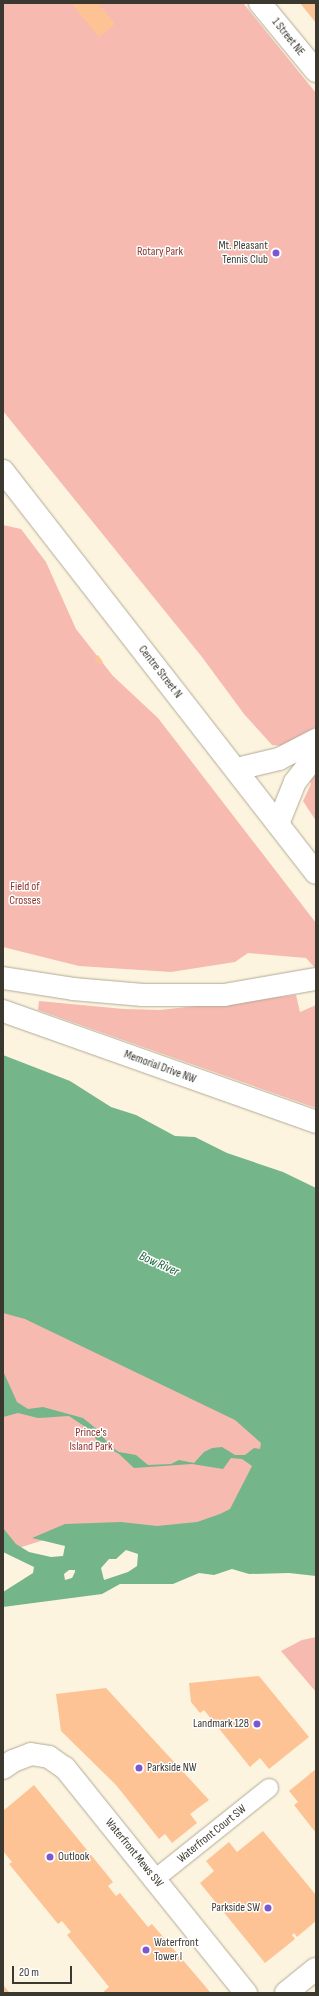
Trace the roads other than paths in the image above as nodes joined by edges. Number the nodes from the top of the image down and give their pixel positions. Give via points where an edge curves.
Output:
1 (260, 3) edge
2 (316, 71) edge
3 (3, 471) edge
4 (316, 740) edge
5 (316, 755) edge
6 (237, 769) junction
7 (278, 824) junction
8 (316, 873) edge
9 (3, 978) edge
10 (316, 979) edge
11 (3, 1011) edge
12 (316, 1122) edge
13 (3, 1768) edge
14 (269, 1788) dead end
15 (155, 1880) junction
16 (316, 1969) edge
17 (246, 1993) edge
18 (286, 1993) edge

1 - 2 main road, 1 Street NE
3 - 6 main road, Centre Street N
4 - 6 main road via 279,759
5 - 7 main road via 295,782
6 - 7 main road, Centre Street N
7 - 8 main road, Centre Street N
9 - 10 main road via 73,989 143,995 224,995
11 - 12 main road, Memorial Drive NW
13 - 15 main road, Waterfront Mews SW via 31,1754 49,1757 57,1762
14 - 15 street, Waterfront Court SW
15 - 17 main road, Waterfront Mews SW
16 - 18 main road

